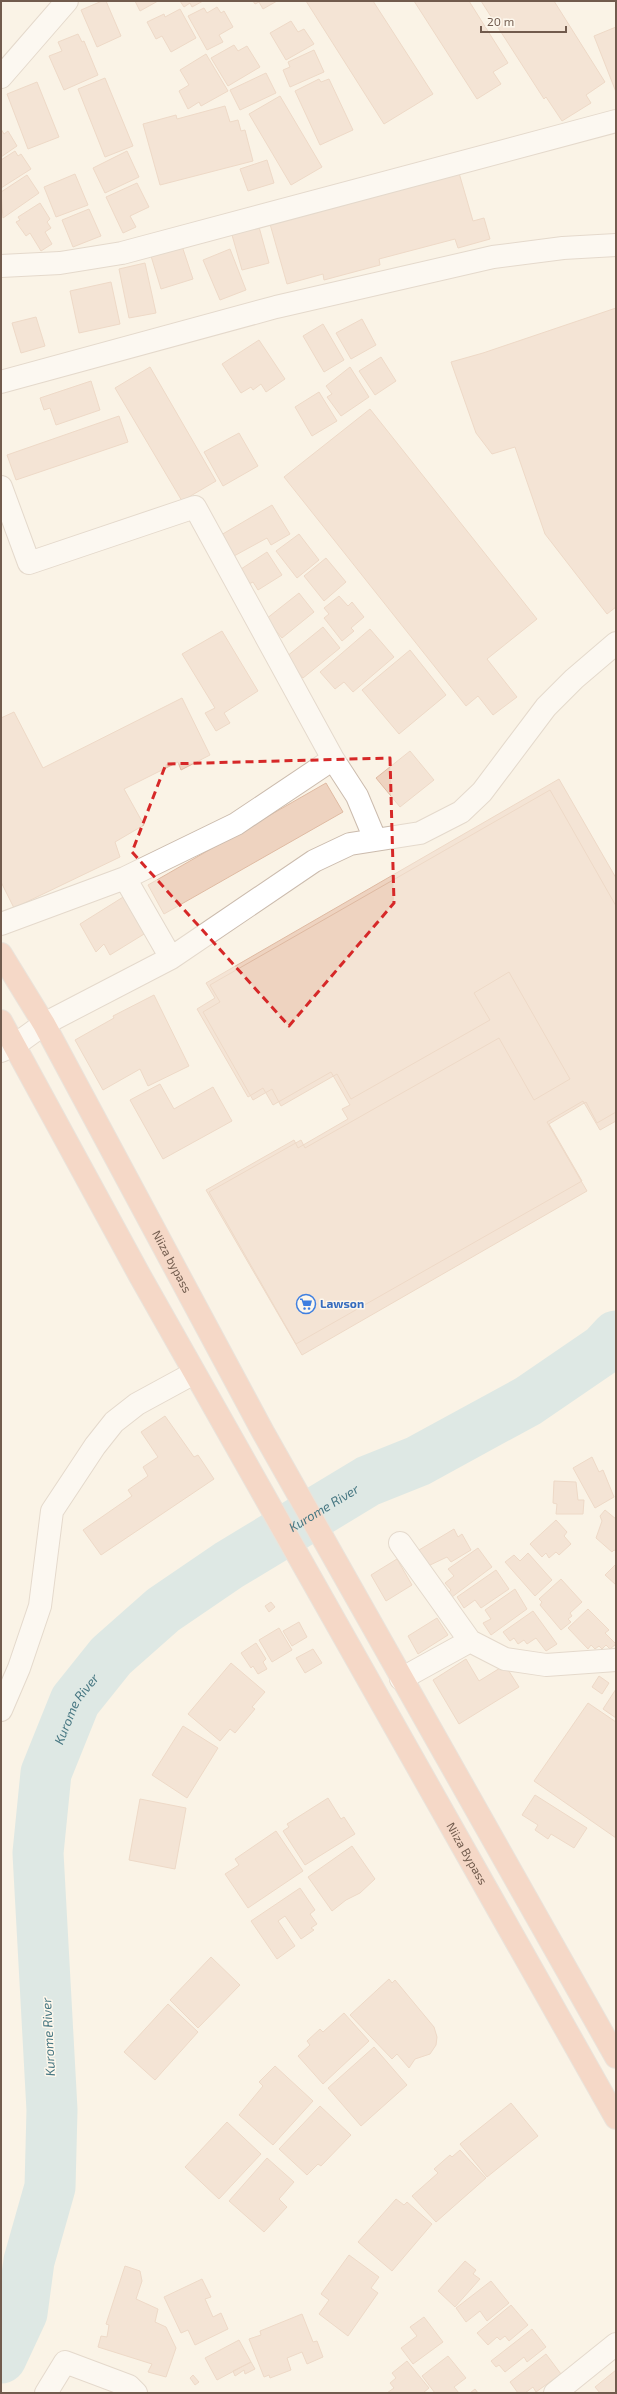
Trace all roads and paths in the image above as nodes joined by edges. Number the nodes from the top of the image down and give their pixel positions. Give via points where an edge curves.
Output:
1 (67, 1) edge
2 (1, 77) edge
3 (616, 121) edge
4 (616, 245) edge
5 (1, 266) edge
6 (1, 382) edge
7 (1, 487) edge
8 (616, 643) edge
9 (333, 760) junction
10 (375, 839) junction
11 (125, 878) junction
12 (1, 924) edge
13 (1, 954) edge
14 (172, 958) junction
15 (1, 1021) edge
16 (44, 1024) junction
17 (8, 1048) edge
18 (194, 1373) junction
19 (400, 1543) dead end
20 (470, 1641) junction
21 (616, 1660) edge
22 (401, 1679) junction
23 (1, 1710) edge
24 (616, 2057) edge
25 (616, 2118) edge
26 (616, 2344) edge
27 (46, 2393) edge
28 (136, 2393) edge
29 (555, 2393) edge

1 - 2 street
3 - 5 street via 122,253 60,263
4 - 6 street via 563,248 493,257 276,307
7 - 9 street via 29,563 195,507
8 - 10 street via 574,678 546,707 482,792 461,812 420,833
9 - 10 street via 357,796
9 - 11 street via 236,824
10 - 14 street via 350,844 314,861
11 - 12 street
11 - 14 street
13 - 16 highway, Niiza bypass
14 - 16 street
15 - 17 highway
16 - 17 street
16 - 22 highway, Niiza bypass via 278,1458
17 - 18 highway
18 - 23 street via 137,1404 114,1422 52,1511 40,1606
18 - 25 highway, Niiza Bypass
19 - 20 street
20 - 21 street via 505,1659 539,1664
20 - 22 street
22 - 24 highway
26 - 29 street
27 - 28 street via 66,2362 128,2386

